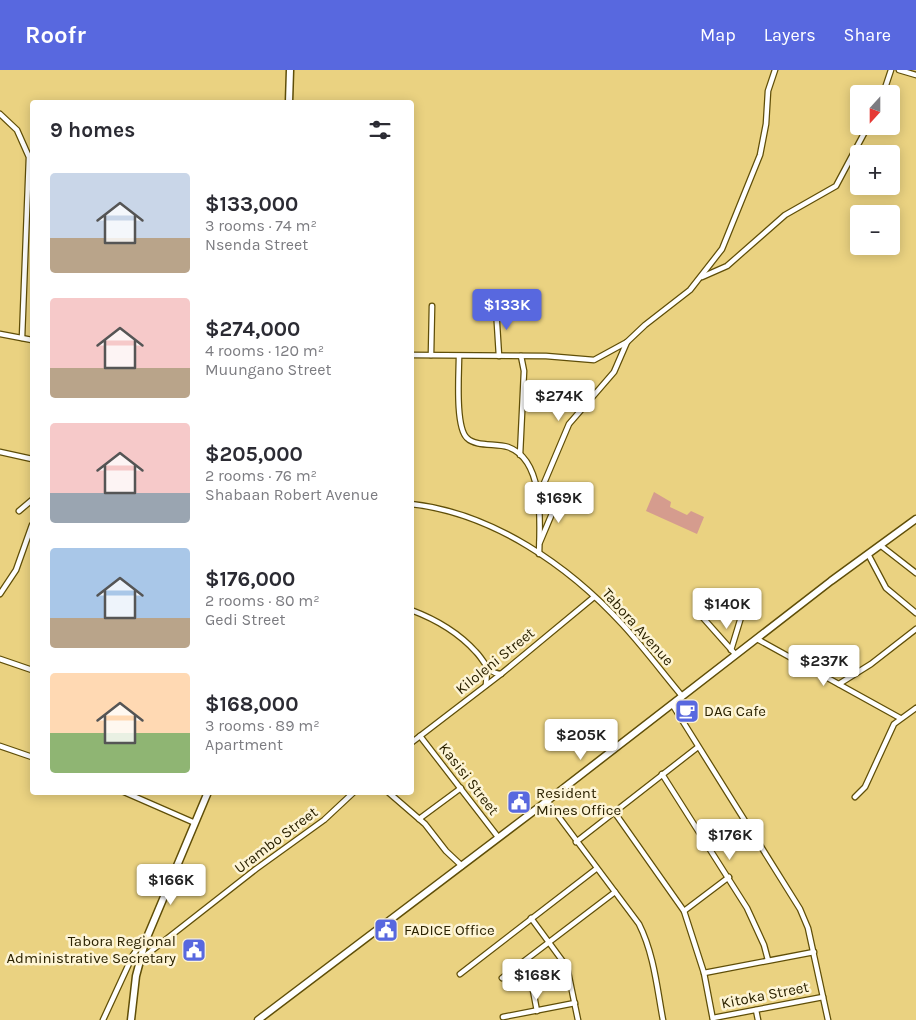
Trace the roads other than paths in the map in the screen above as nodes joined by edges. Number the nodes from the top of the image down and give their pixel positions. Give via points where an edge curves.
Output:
1 (290, 70) edge
2 (775, 70) edge
3 (891, 70) edge
4 (899, 70) edge
5 (916, 76) edge
6 (886, 85) edge
7 (289, 100) edge
8 (0, 114) edge
9 (863, 135) edge
10 (26, 211) junction
11 (30, 212) edge
12 (25, 247) junction
13 (30, 248) edge
14 (701, 277) junction
15 (432, 306) dead end
16 (496, 308) dead end
17 (0, 334) edge
18 (22, 338) junction
19 (30, 340) edge
20 (627, 342) junction
21 (414, 355) edge
22 (431, 355) junction
23 (459, 356) junction
24 (499, 356) junction
25 (521, 356) junction
26 (0, 452) edge
27 (520, 455) junction
28 (30, 459) edge
29 (539, 495) junction
30 (559, 496) dead end
31 (30, 502) edge
32 (414, 505) edge
33 (19, 511) dead end
34 (916, 519) edge
35 (30, 531) edge
36 (539, 543) junction
37 (880, 545) junction
38 (539, 554) junction
39 (868, 554) junction
40 (916, 573) edge
41 (0, 594) edge
42 (594, 597) junction
43 (414, 611) edge
44 (916, 613) edge
45 (742, 614) dead end
46 (704, 619) dead end
47 (916, 629) edge
48 (757, 639) junction
49 (733, 652) junction
50 (0, 659) edge
51 (487, 668) junction
52 (30, 669) edge
53 (501, 674) junction
54 (839, 684) junction
55 (486, 685) junction
56 (682, 696) junction
57 (672, 704) junction
58 (916, 708) edge
59 (900, 718) junction
60 (420, 736) junction
61 (414, 741) edge
62 (0, 746) edge
63 (698, 747) junction
64 (30, 756) edge
65 (662, 774) junction
66 (461, 788) junction
67 (131, 795) edge
68 (207, 795) edge
69 (351, 795) edge
70 (391, 795) edge
71 (855, 797) dead end
72 (547, 801) junction
73 (615, 813) junction
74 (419, 819) junction
75 (195, 822) junction
76 (498, 837) junction
77 (576, 842) junction
78 (462, 866) junction
79 (596, 869) junction
80 (729, 877) junction
81 (615, 892) junction
82 (684, 910) junction
83 (531, 918) junction
84 (149, 933) junction
85 (549, 942) junction
86 (814, 952) junction
87 (140, 960) junction
88 (768, 960) junction
89 (519, 965) junction
90 (704, 973) junction
91 (460, 974) dead end
92 (502, 978) dead end
93 (823, 997) junction
94 (575, 1003) junction
95 (537, 1010) junction
96 (756, 1010) junction
97 (503, 1017) dead end
98 (713, 1019) edge
99 (103, 1020) edge
100 (131, 1020) edge
101 (258, 1020) edge
102 (578, 1020) edge
103 (663, 1020) edge
104 (758, 1020) edge
105 (828, 1020) edge

1 - 7 street
2 - 14 street via 768,91 760,155 725,243
3 - 6 street
4 - 5 street
8 - 10 street via 17,130 28,151
9 - 14 street via 836,186 779,219 727,266
10 - 11 street
10 - 12 street
12 - 13 street
12 - 18 street
14 - 20 street via 686,294 644,324
15 - 22 street
16 - 24 street
17 - 18 street
18 - 19 street
20 - 25 street via 594,360
20 - 29 street via 614,372 569,424
21 - 22 street
22 - 23 street
23 - 24 street
23 - 27 street via 460,416 464,433 472,441 508,447
24 - 25 street
25 - 27 street via 524,370
26 - 28 street
27 - 29 street via 533,476
29 - 36 street
30 - 36 street
31 - 33 street
32 - 38 street, Tabora Avenue via 477,520
34 - 37 street
35 - 41 street via 16,570
36 - 38 street
37 - 39 street
37 - 40 street
38 - 42 street, Tabora Avenue
39 - 44 street via 886,588
39 - 48 street
42 - 53 street, Kiloleni Street
42 - 56 street, Tabora Avenue via 624,626
43 - 51 street via 460,637 476,651
45 - 49 street
46 - 49 street
47 - 54 street
48 - 49 street
48 - 54 street
49 - 56 street
50 - 52 street
51 - 53 street
51 - 55 street
53 - 55 street, Kiloleni Street
54 - 59 street
55 - 60 street, Kiloleni Street
56 - 57 street
57 - 63 street
57 - 72 street
58 - 59 street
59 - 71 street via 865,786
60 - 61 street, Kiloleni Street
60 - 66 street, Kasisi Street
62 - 64 street
63 - 65 street
63 - 86 street via 785,882 802,916
65 - 73 street
65 - 80 street
66 - 74 street
66 - 76 street, Kasisi Street
67 - 75 street
68 - 75 street
69 - 87 street, Urambo Street via 324,820
70 - 74 street
72 - 76 street
72 - 77 street
73 - 77 street
73 - 82 street
74 - 78 street
75 - 84 street
76 - 78 street
77 - 79 street
78 - 101 street
79 - 81 street
79 - 83 street
80 - 82 street
80 - 88 street via 760,933
81 - 85 street
81 - 103 street via 634,916 647,942
82 - 90 street
83 - 85 street
83 - 91 street
84 - 87 street
84 - 99 street via 133,955
85 - 89 street
85 - 94 street via 568,967
86 - 88 street
86 - 93 street
87 - 100 street
88 - 90 street
89 - 92 street
89 - 95 street via 532,985
90 - 98 street
93 - 96 street, Kitoka Street
93 - 105 street
94 - 95 street
94 - 102 street
95 - 97 street
96 - 98 street, Kitoka Street
96 - 104 street

